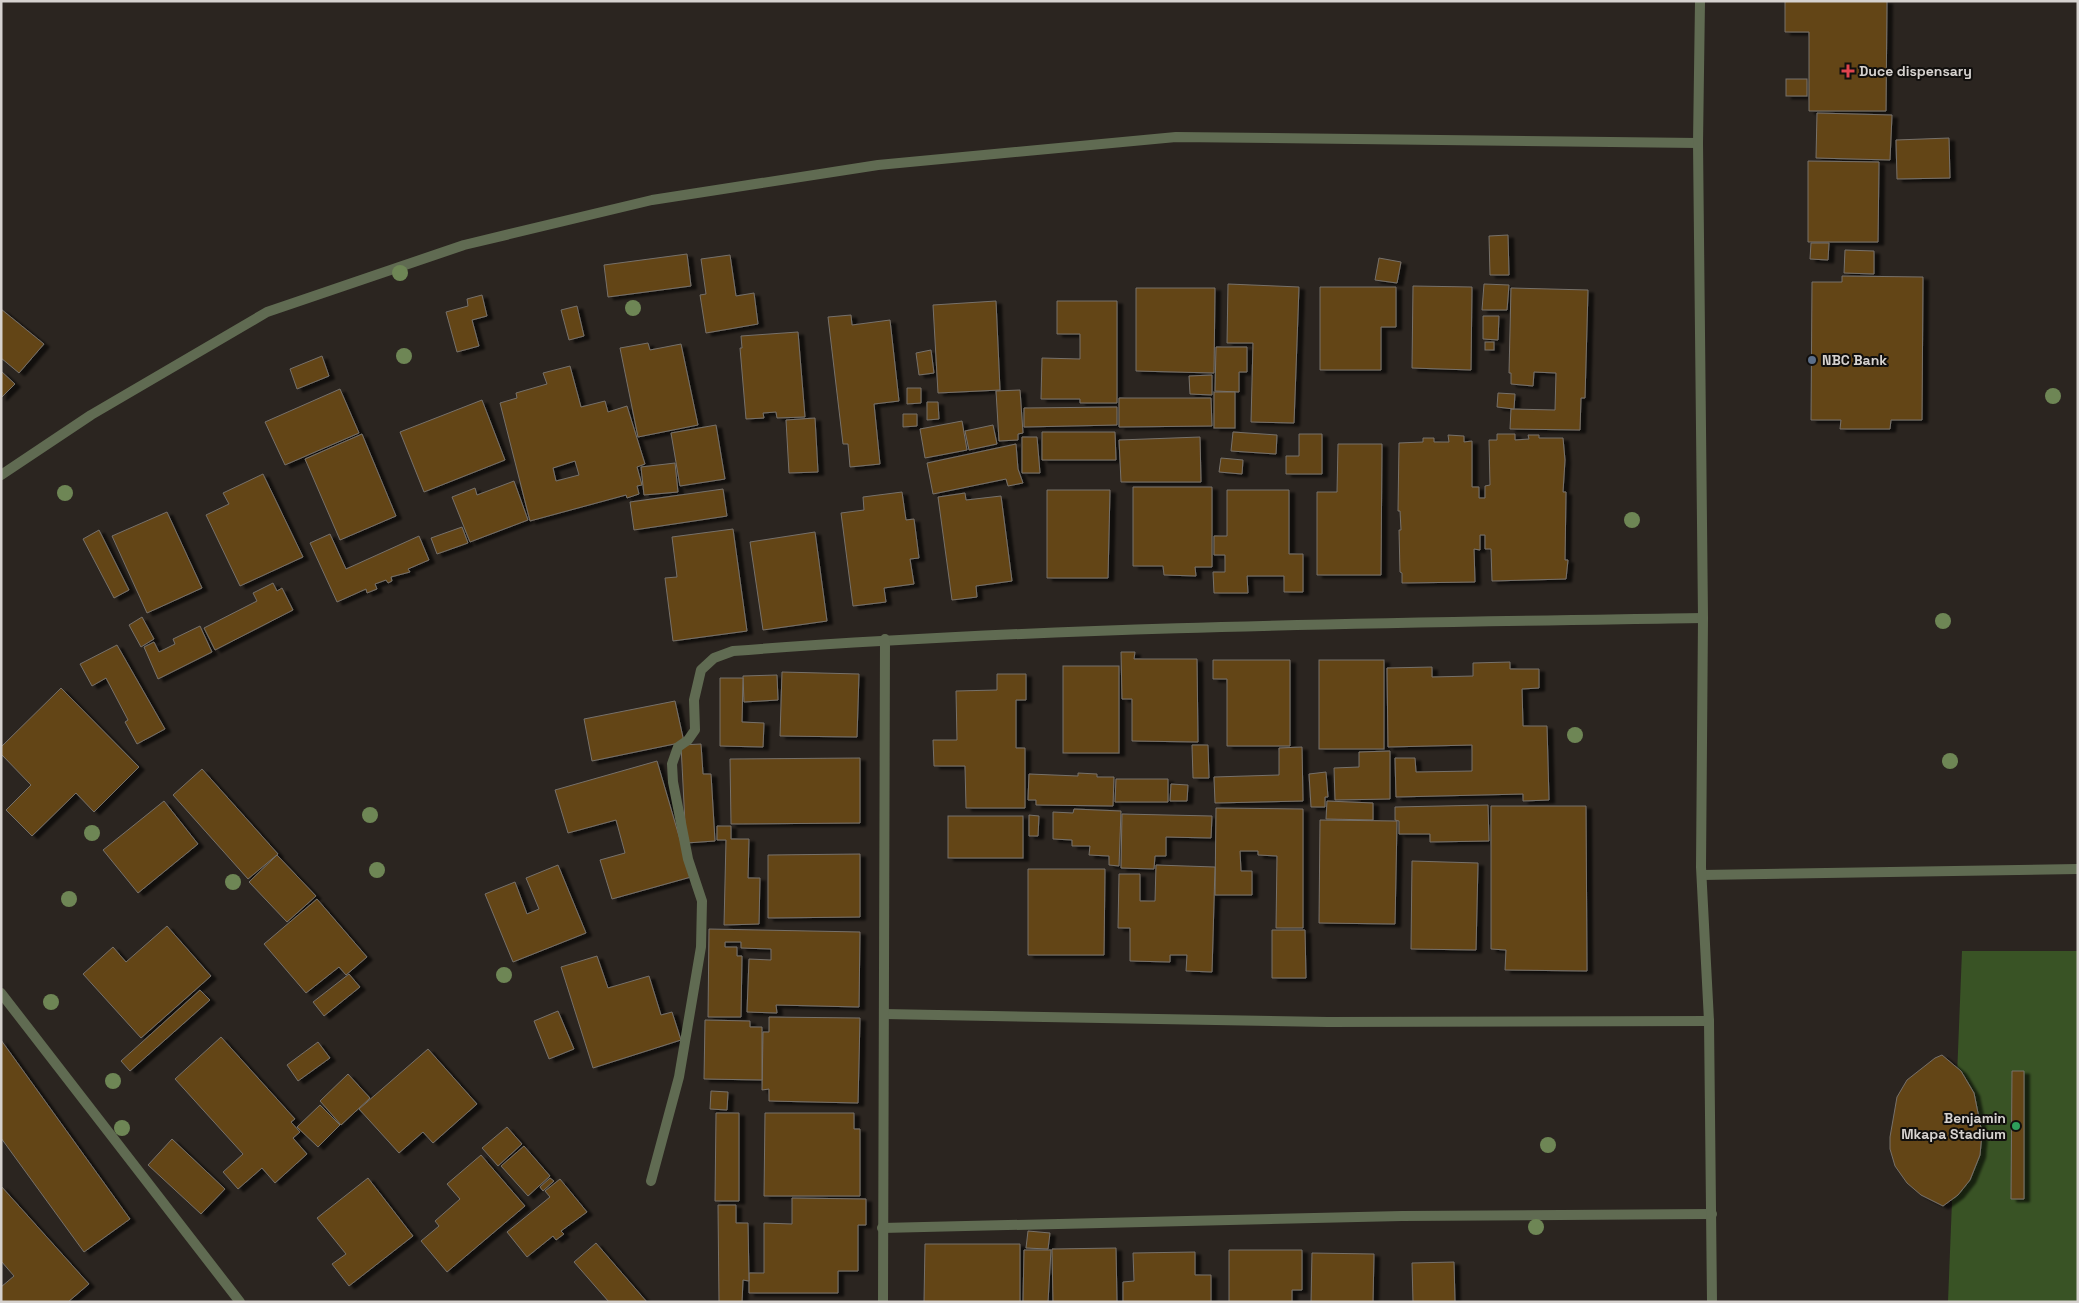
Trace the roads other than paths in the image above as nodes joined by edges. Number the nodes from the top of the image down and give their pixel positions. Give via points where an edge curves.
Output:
1 (1700, 1) edge
2 (1698, 143) junction
3 (1, 474) edge
4 (1703, 618) junction
5 (885, 639) junction
6 (2078, 870) edge
7 (1702, 875) junction
8 (1, 993) edge
9 (884, 1014) junction
10 (1709, 1021) junction
11 (650, 1181) dead end
12 (1712, 1214) junction
13 (882, 1228) junction
14 (240, 1302) edge
15 (883, 1302) edge
16 (1712, 1302) edge

1 - 2 street
2 - 3 street via 1176,137 878,165 652,200 464,245 267,312 92,415
2 - 4 street
4 - 5 street via 1291,624
4 - 7 street
5 - 9 street
5 - 11 street via 733,651 714,658 701,670 694,700 695,730 678,747 672,764 688,859 702,901 701,947 679,1077
6 - 7 street
7 - 10 street
8 - 14 street
9 - 10 street via 1328,1022
9 - 13 street
10 - 12 street
12 - 13 street via 1402,1216
12 - 16 street
13 - 15 street

